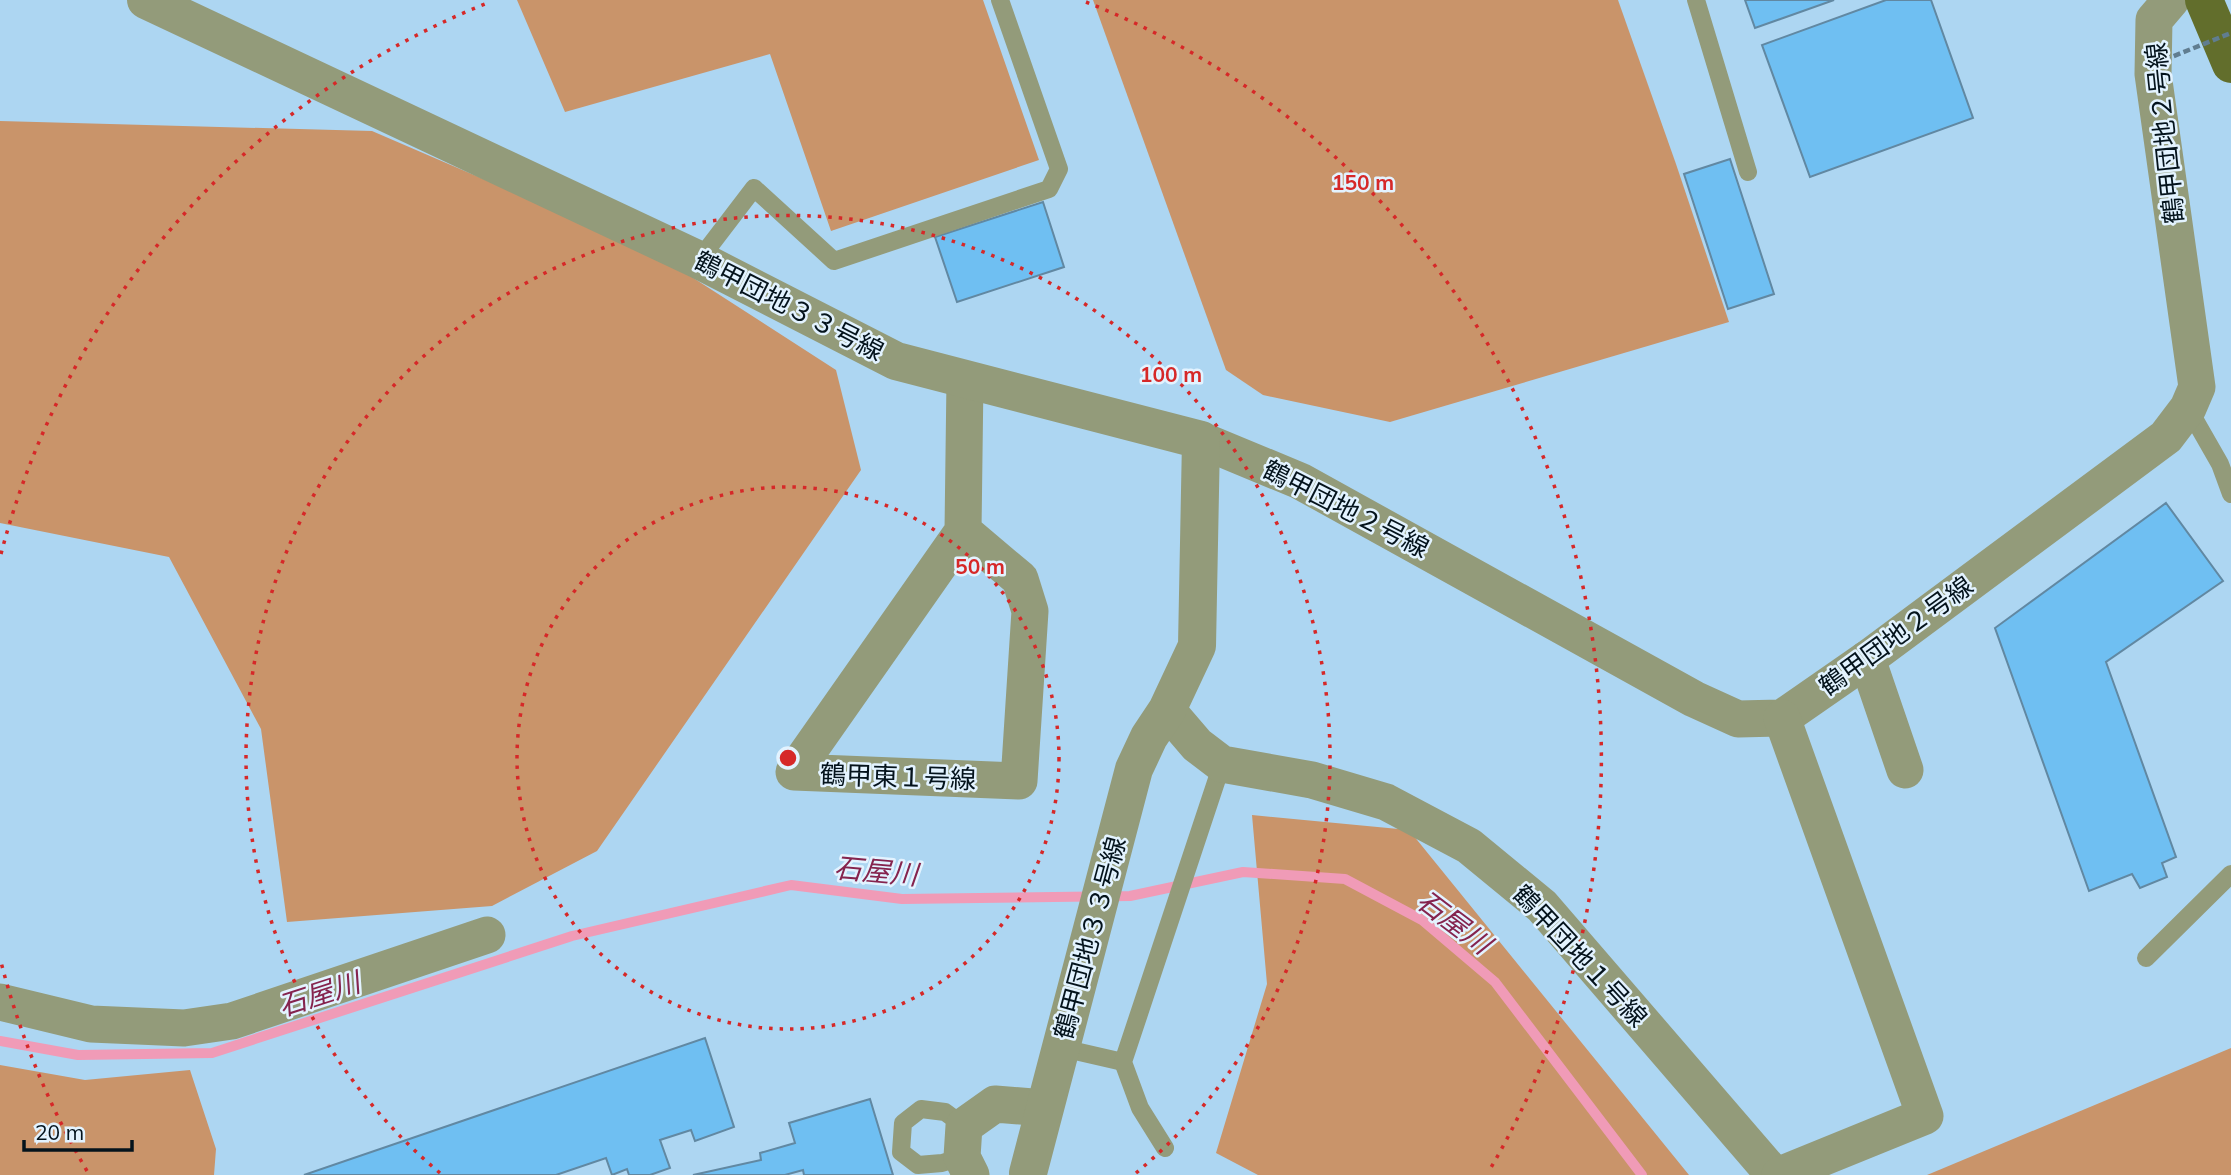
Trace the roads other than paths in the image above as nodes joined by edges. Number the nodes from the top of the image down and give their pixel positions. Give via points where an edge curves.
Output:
1 (146, 0) edge
2 (1000, 0) edge
3 (1696, 0) edge
4 (2171, 0) edge
5 (2204, 0) edge
6 (2231, 64) edge
7 (1748, 172) dead end
8 (699, 260) junction
9 (965, 379) junction
10 (2188, 408) junction
11 (1201, 440) junction
12 (2231, 494) edge
13 (963, 531) junction
14 (1867, 659) junction
15 (1782, 718) junction
16 (1158, 724) junction
17 (1222, 764) junction
18 (1905, 770) dead end
19 (2231, 874) edge
20 (487, 935) dead end
21 (2146, 958) dead end
22 (0, 1002) edge
23 (1064, 1036) junction
24 (1123, 1062) junction
25 (1045, 1108) junction
26 (1165, 1148) dead end
27 (966, 1153) edge
28 (1028, 1173) dead end
29 (1777, 1175) edge

1 - 8 street, 鶴甲団地３３号線
2 - 8 lane via 1059,169 1049,188 834,261 754,188
3 - 7 lane
4 - 10 street, 鶴甲団地２号線 via 2154,20 2153,74 2197,387
5 - 6 main road
8 - 9 street, 鶴甲団地３３号線 via 896,361
9 - 11 street, 鶴甲団地３３号線
9 - 13 street
10 - 12 lane via 2220,464
10 - 14 street, 鶴甲団地２号線 via 2166,437
11 - 15 street, 鶴甲団地２号線 via 1300,481 1694,699 1738,719
11 - 16 street, 鶴甲団地３３号線 via 1197,646
13 - 13 street, 鶴甲東１号線 via 1020,579 1030,611 1019,781 794,772
14 - 15 street, 鶴甲団地２号線
14 - 18 street
15 - 29 street, 鶴甲団地１号線 via 1925,1116
16 - 17 street
16 - 23 street, 鶴甲団地３３号線 via 1134,769
17 - 24 lane
17 - 29 street, 鶴甲団地１号線 via 1312,780 1386,802 1469,846 1542,906
19 - 21 lane
20 - 22 street via 232,1021 184,1028 91,1024
23 - 24 lane
23 - 25 street, 鶴甲団地３３号線
24 - 26 lane via 1140,1108
25 - 27 street via 995,1104
25 - 28 street, 鶴甲団地３３号線

